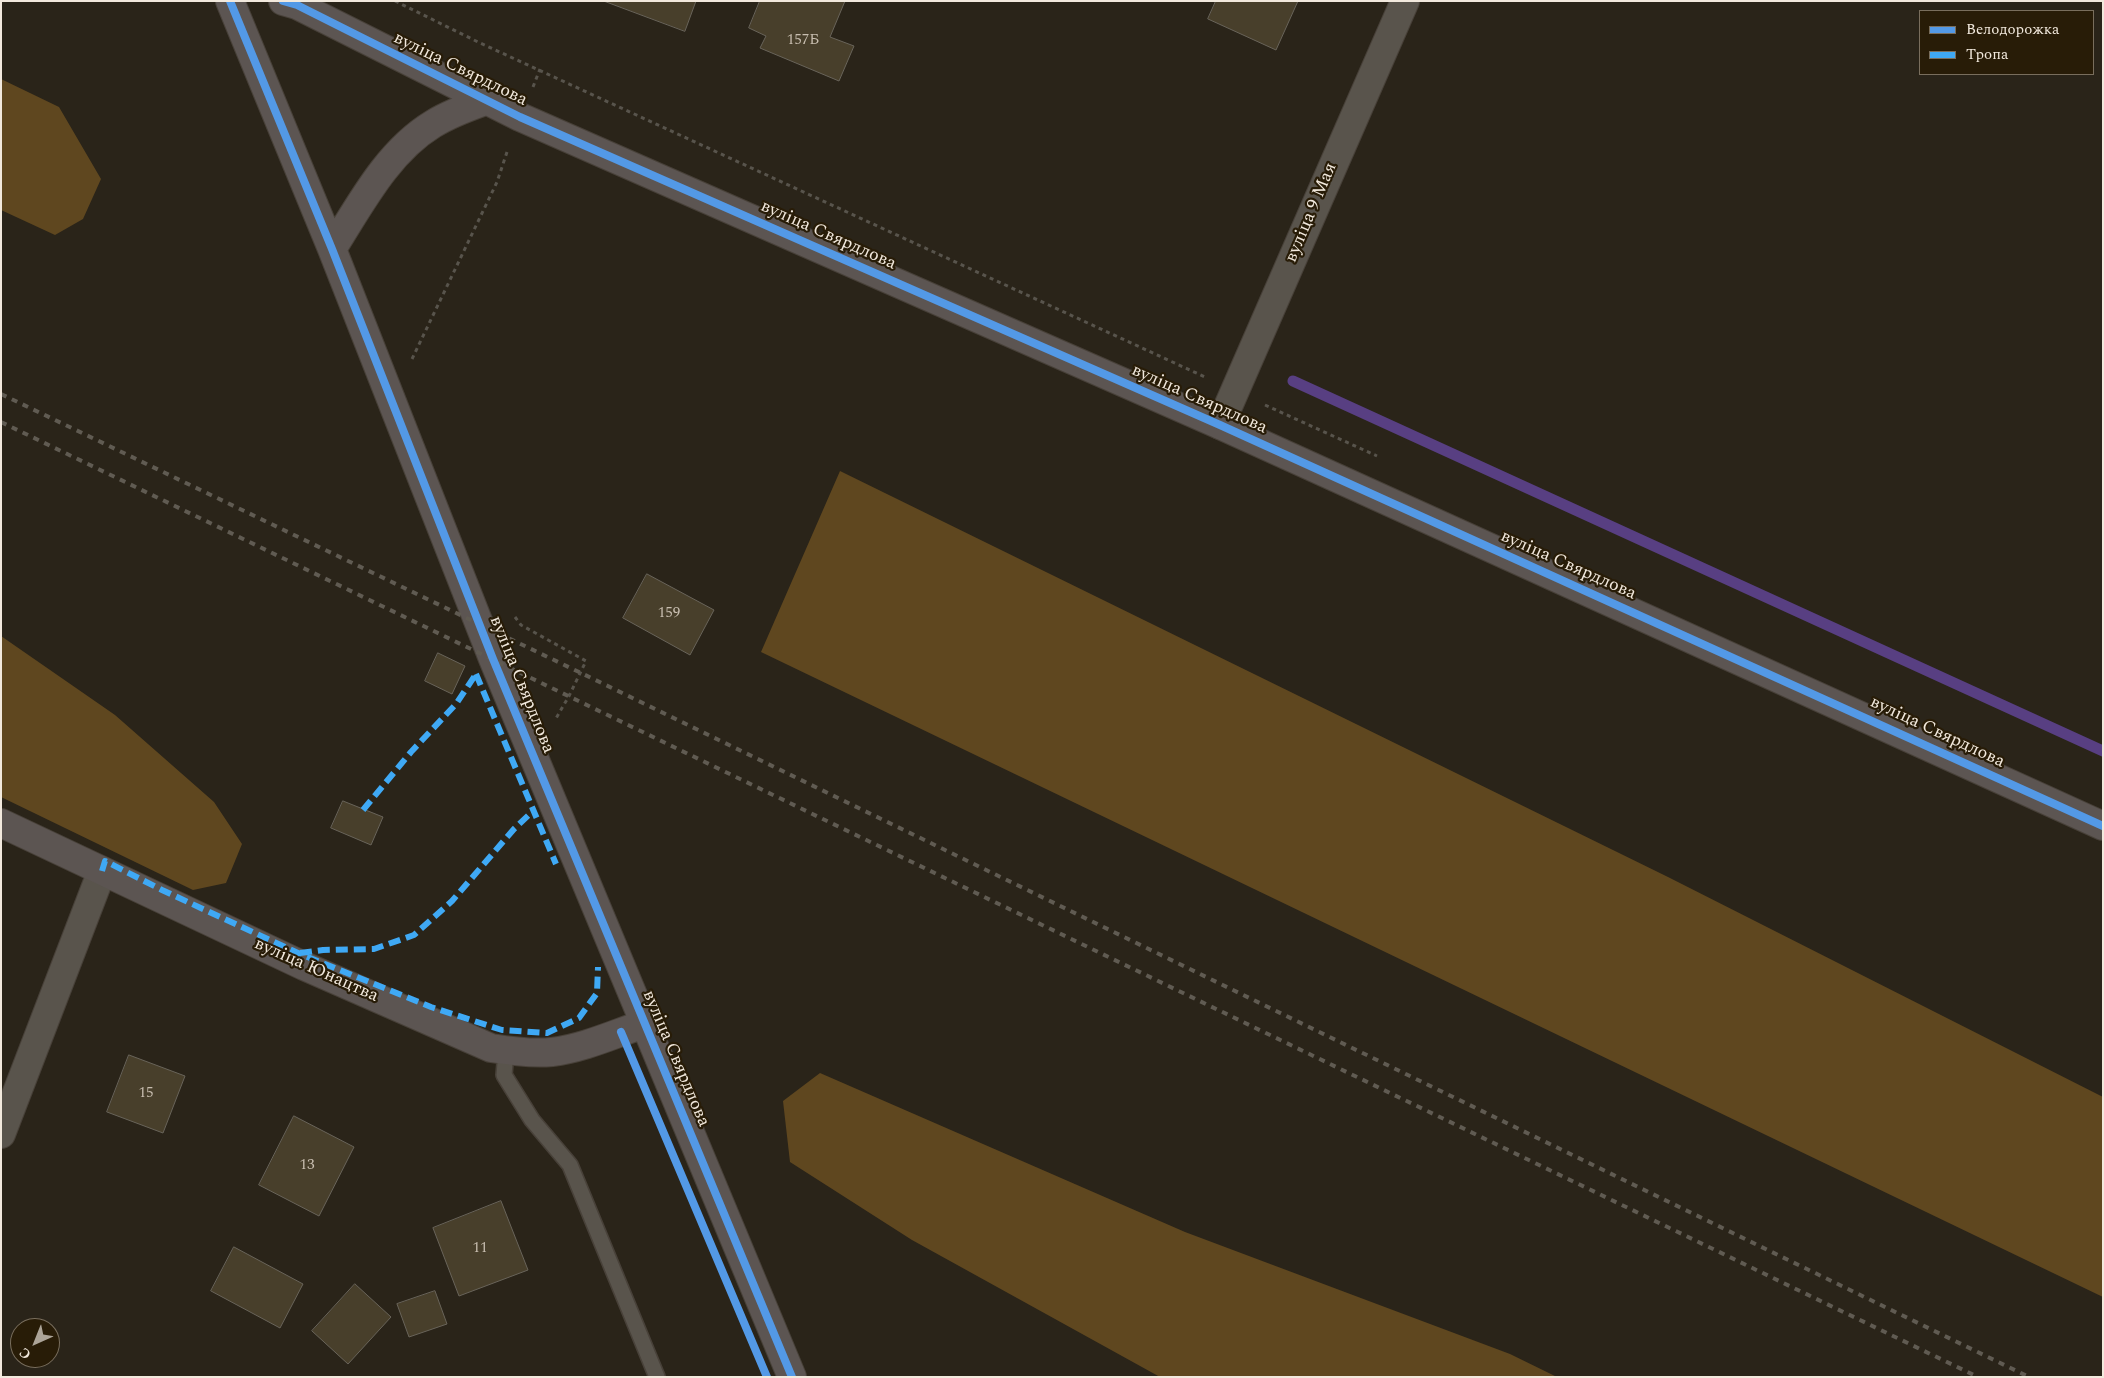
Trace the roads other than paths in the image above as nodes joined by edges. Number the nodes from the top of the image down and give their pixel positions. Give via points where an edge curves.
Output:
1 (230, 1) edge
2 (283, 1) edge
3 (1405, 1) edge
4 (486, 101) junction
5 (332, 249) junction
6 (1220, 425) junction
7 (1, 823) edge
8 (2103, 826) edge
9 (102, 870) junction
10 (644, 1024) junction
11 (506, 1051) junction
12 (1, 1134) edge
13 (657, 1377) edge
14 (792, 1377) edge

1 - 5 street, вуліца Свярдлова
2 - 4 street, вуліца Свярдлова via 297,5
3 - 6 street, вуліца 9 Мая
4 - 5 street via 432,124 398,152
4 - 6 street, вуліца Свярдлова
5 - 10 street, вуліца Свярдлова via 493,659
6 - 8 street, вуліца Свярдлова
7 - 9 street, вуліца Юнацтва
9 - 11 street, вуліца Юнацтва via 304,966 490,1048
9 - 12 street
10 - 11 street, вуліца Юнацтва via 552,1052
10 - 14 street, вуліца Свярдлова
11 - 13 lane via 504,1075 532,1120 570,1165

